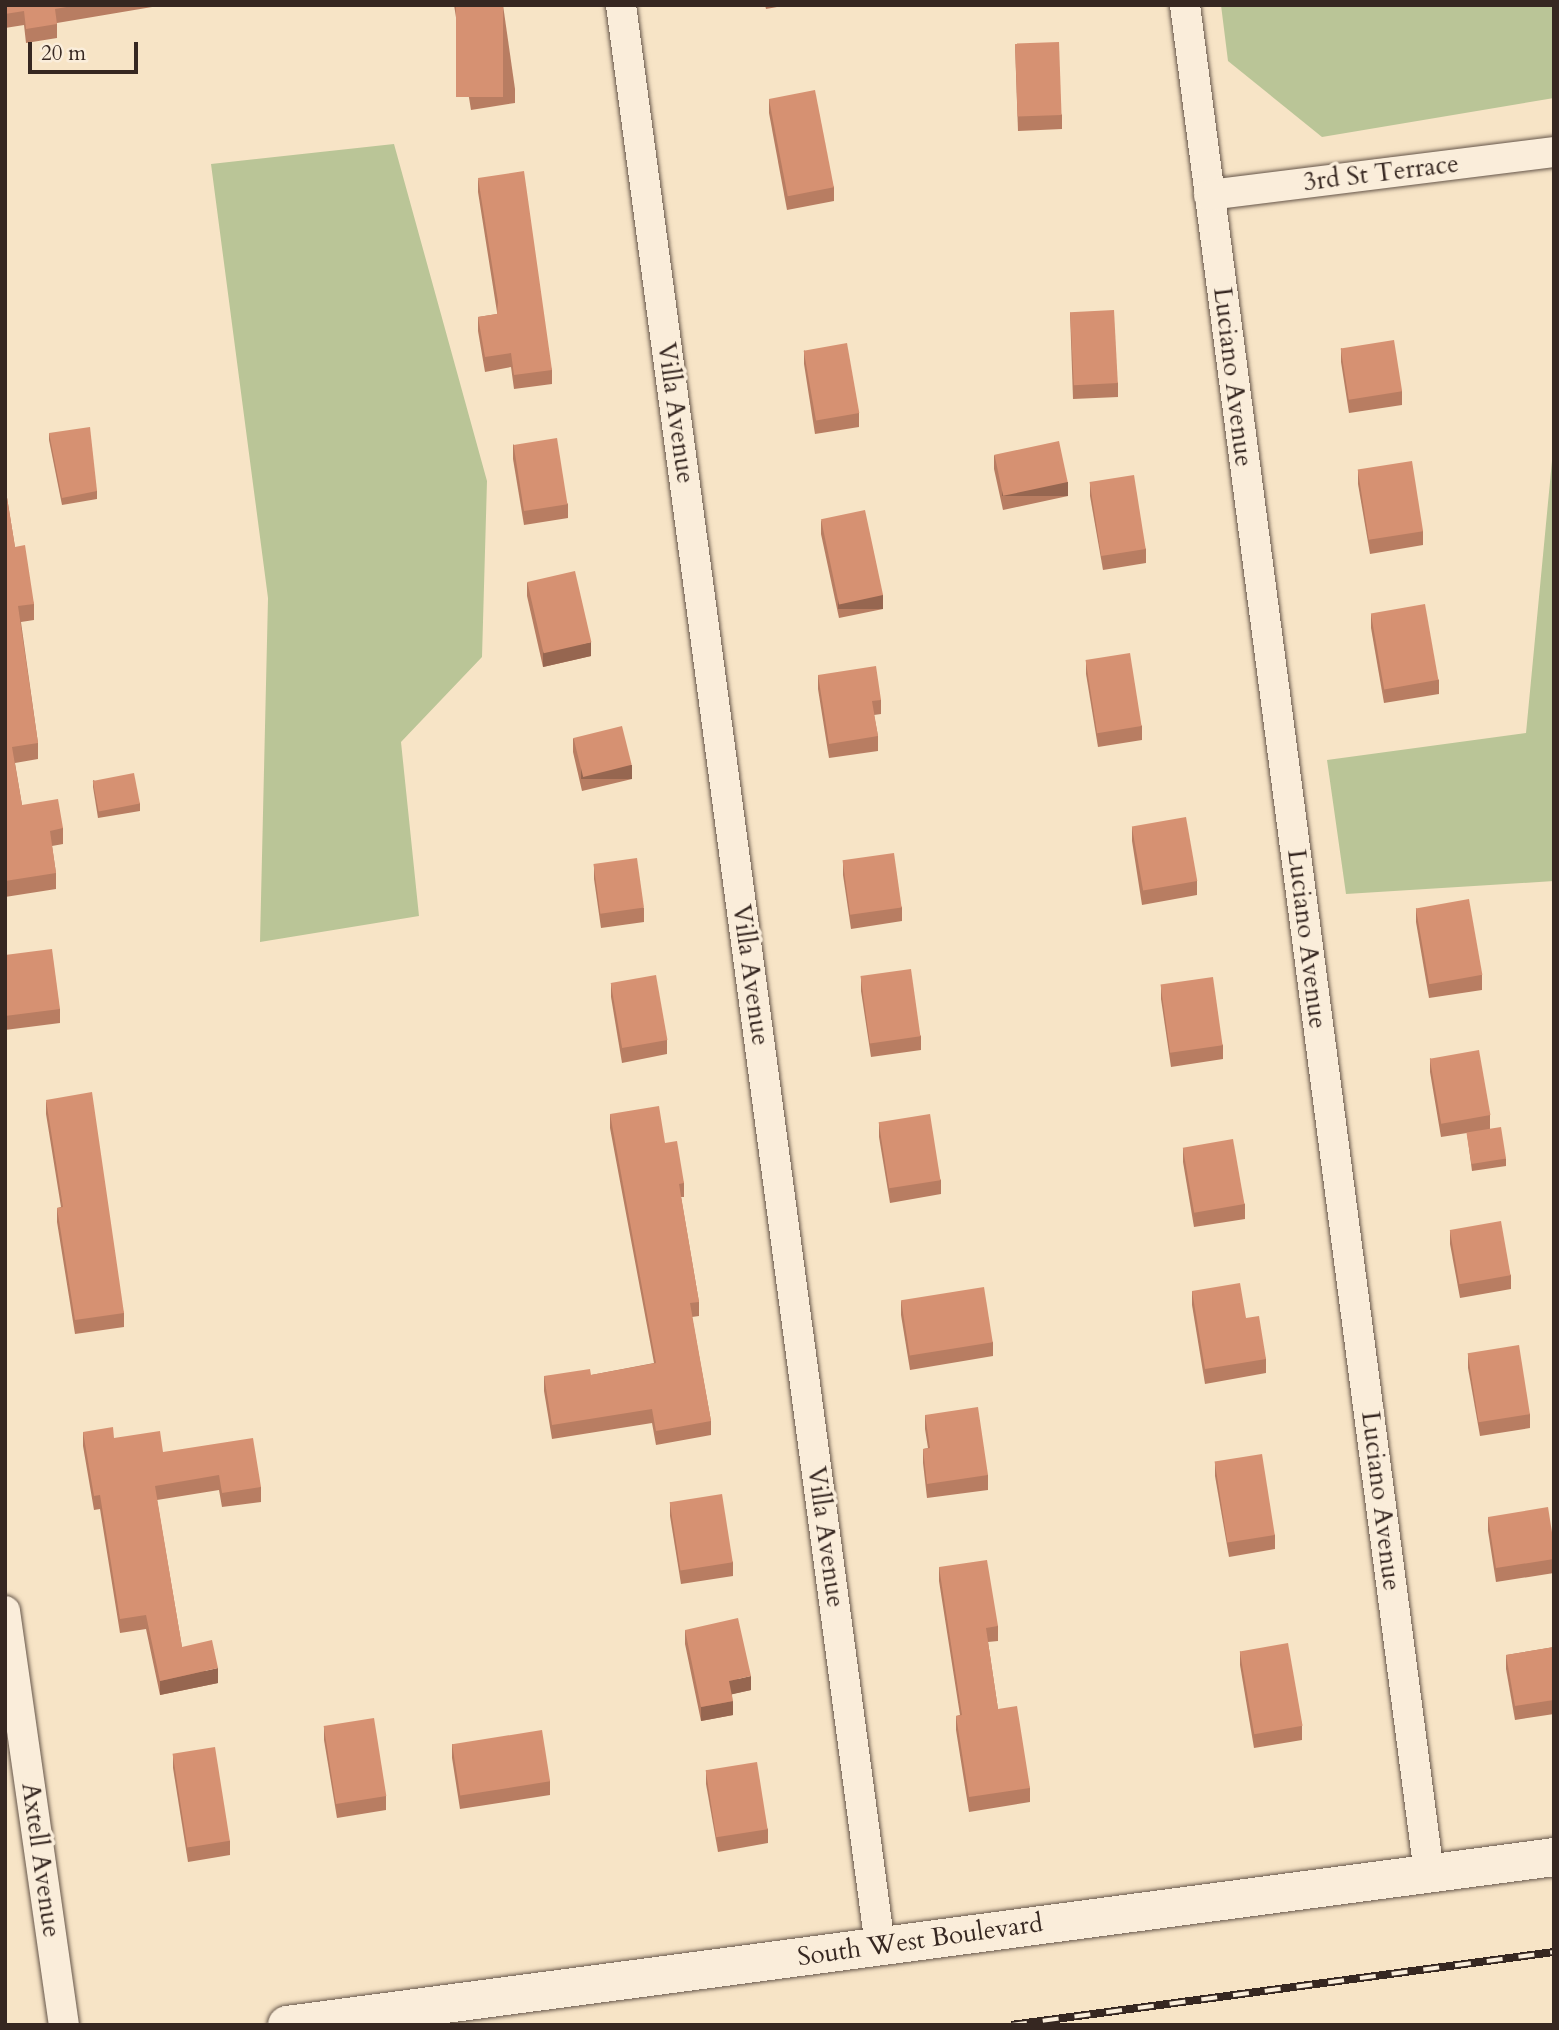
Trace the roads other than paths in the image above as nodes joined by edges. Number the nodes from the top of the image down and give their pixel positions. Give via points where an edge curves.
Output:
1 (621, 5) edge
2 (1185, 5) edge
3 (1554, 152) edge
4 (1209, 195) junction
5 (5, 1611) edge
6 (1554, 1857) edge
7 (1429, 1873) junction
8 (880, 1945) junction
9 (64, 2025) edge
10 (287, 2025) edge

1 - 8 street, Villa Avenue
2 - 4 street, Luciano Avenue
3 - 4 street, 3rd St Terrace
4 - 7 street, Luciano Avenue
5 - 9 street, Axtell Avenue
6 - 7 main road, South West Boulevard
7 - 8 main road, South West Boulevard
8 - 10 main road, South West Boulevard

